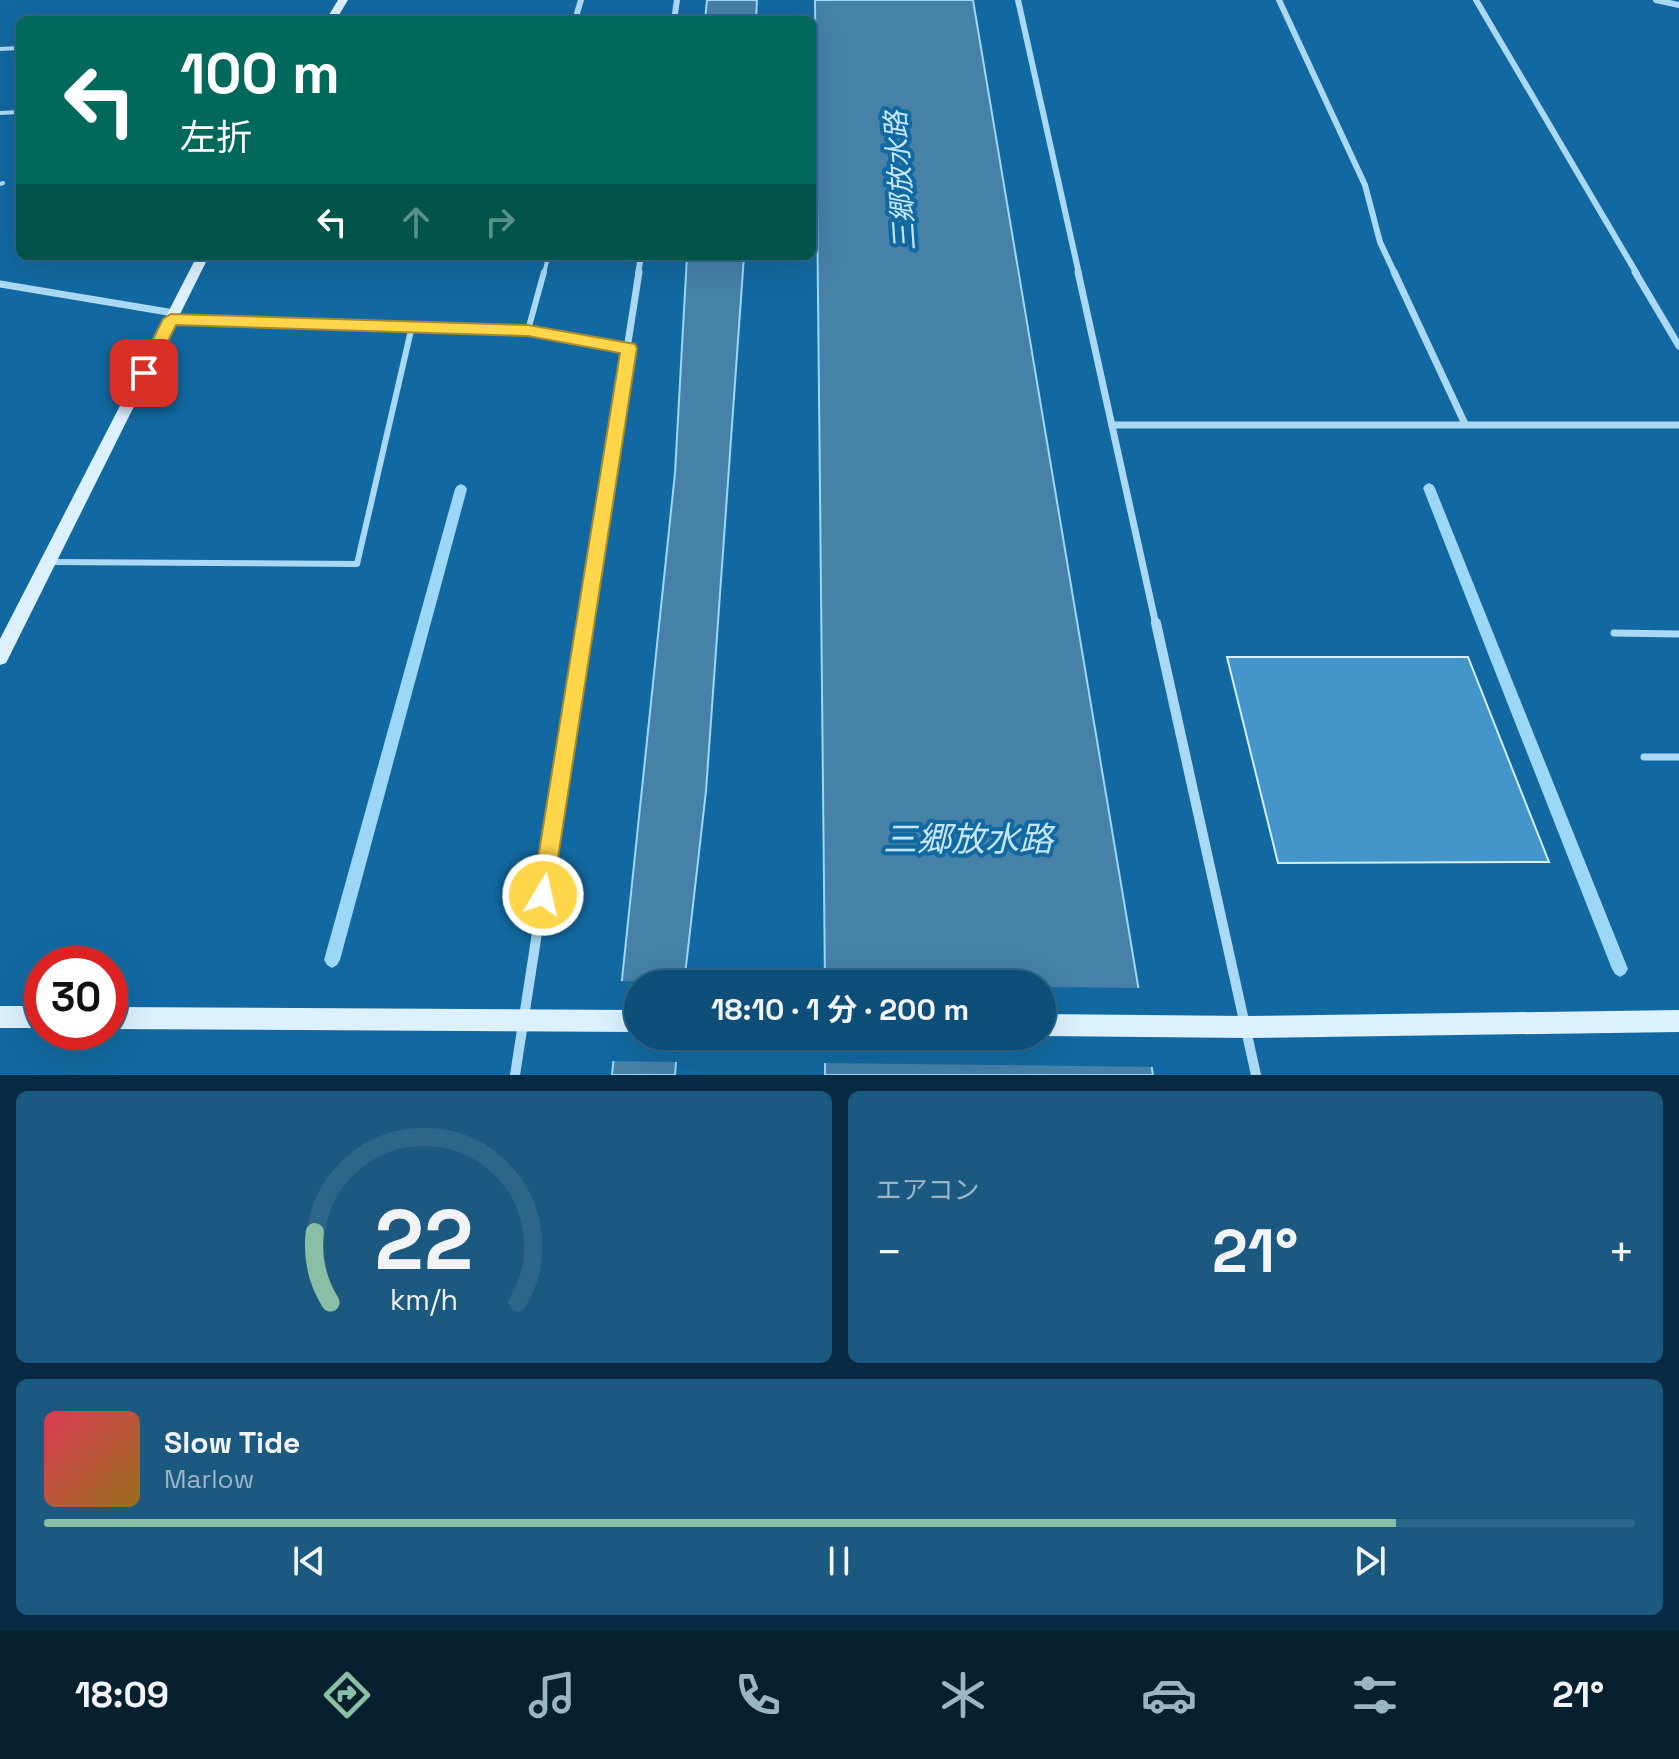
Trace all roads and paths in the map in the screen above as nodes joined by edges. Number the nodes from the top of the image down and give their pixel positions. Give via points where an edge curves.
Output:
1 (1018, 0) edge
2 (1279, 0) edge
3 (1476, 0) edge
4 (1656, 0) edge
5 (1679, 5) edge
6 (201, 260) edge
7 (640, 260) edge
8 (547, 261) dead end
9 (0, 284) edge
10 (172, 316) junction
11 (412, 326) junction
12 (528, 330) junction
13 (1678, 342) edge
14 (629, 348) junction
15 (1465, 424) junction
16 (1112, 425) junction
17 (1679, 425) edge
18 (48, 562) junction
19 (1614, 633) dead end
20 (1679, 634) edge
21 (0, 657) edge
22 (1644, 757) dead end
23 (1679, 757) edge
24 (0, 1017) edge
25 (24, 1017) edge
26 (128, 1018) edge
27 (524, 1019) junction
28 (624, 1021) edge
29 (1679, 1021) edge
30 (1056, 1025) edge
31 (1246, 1027) junction
32 (515, 1075) edge
33 (1256, 1075) edge

1 - 16 street
2 - 15 street via 1365,185 1380,242
3 - 13 street
4 - 5 street
6 - 10 street
7 - 14 street
8 - 12 lane
9 - 10 street
10 - 11 street
10 - 18 street
11 - 12 street
11 - 18 lane via 357,564
12 - 14 street
14 - 27 street
15 - 16 street
15 - 17 street
16 - 31 street
18 - 21 street
19 - 20 lane
22 - 23 lane
24 - 25 street
26 - 27 street
27 - 28 street
27 - 32 street
29 - 31 street
30 - 31 street
31 - 33 street

